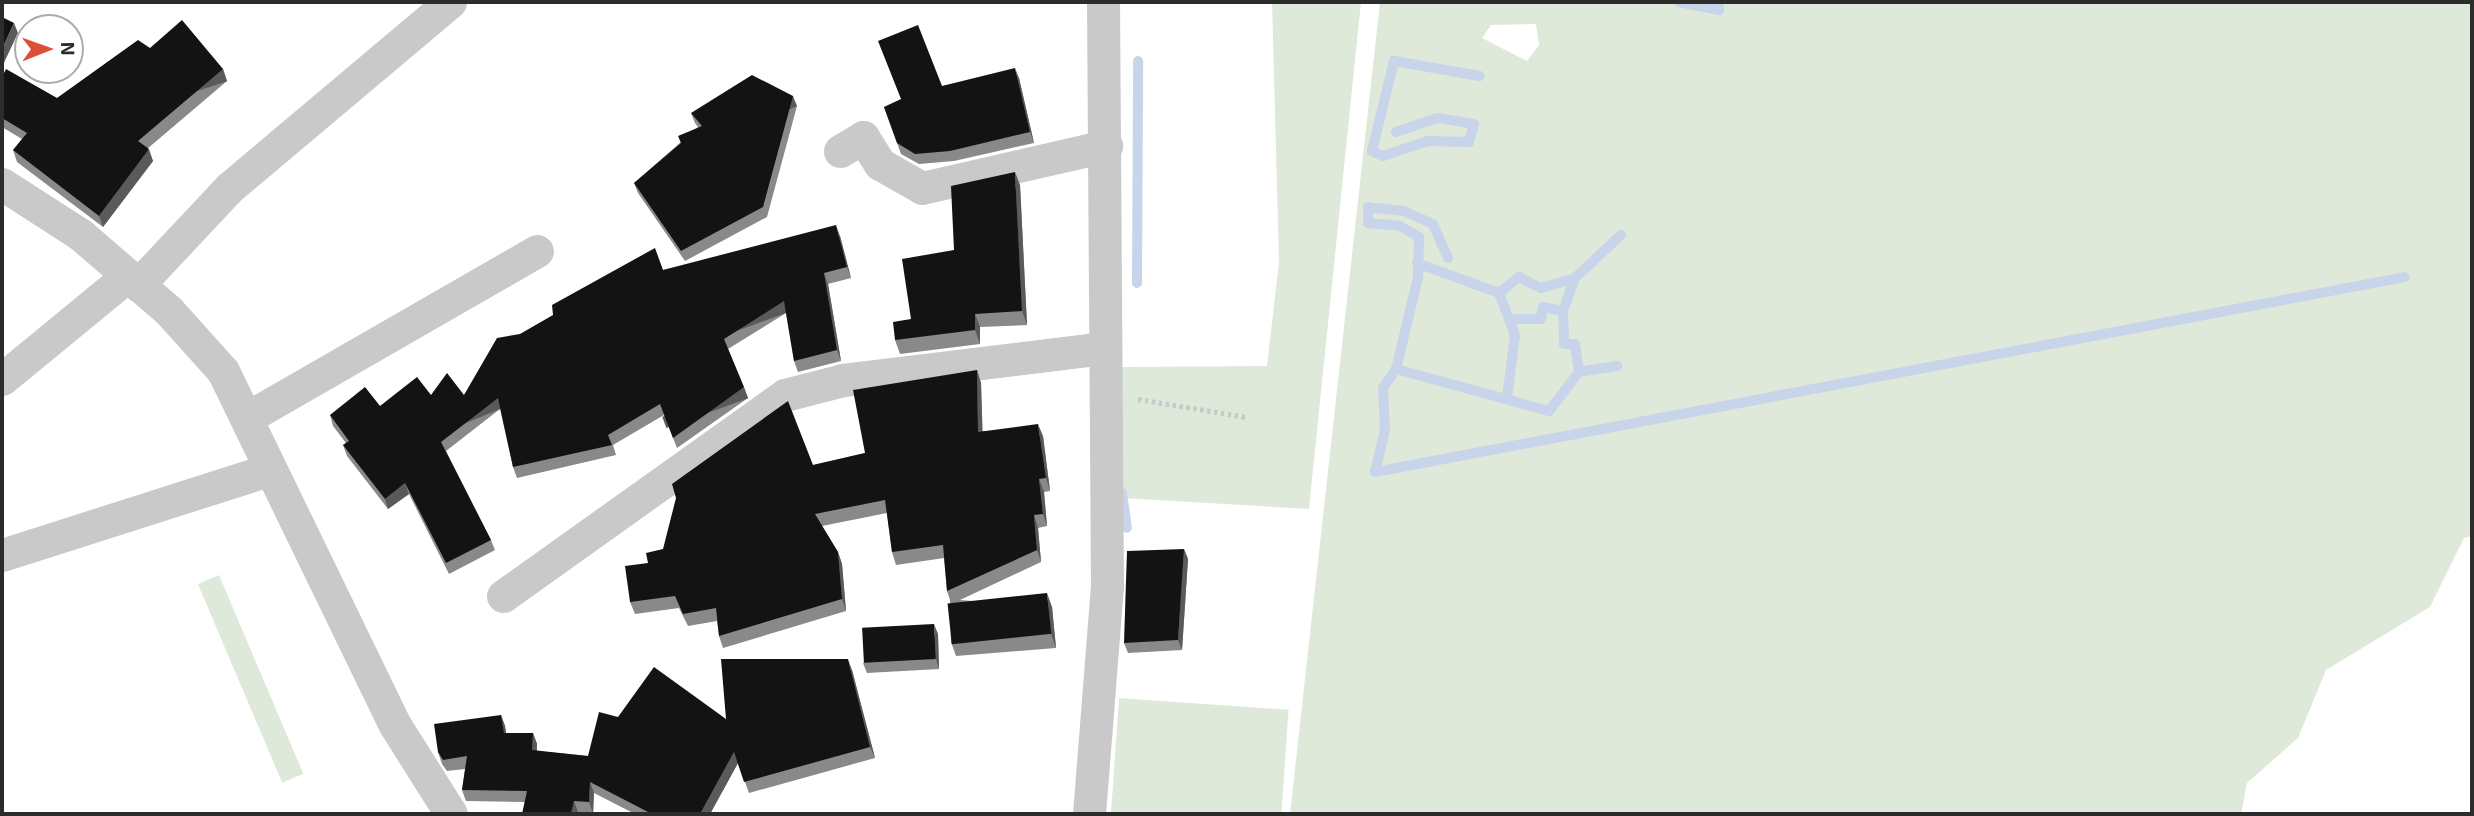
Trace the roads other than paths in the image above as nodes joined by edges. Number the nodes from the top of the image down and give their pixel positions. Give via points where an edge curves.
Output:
1 (450, 2) edge
2 (1104, 2) edge
3 (1106, 146) junction
4 (840, 151) dead end
5 (2, 184) edge
6 (537, 251) dead end
7 (132, 282) junction
8 (1105, 348) junction
9 (2, 379) edge
10 (250, 416) junction
11 (268, 470) junction
12 (2, 555) edge
13 (503, 596) dead end
14 (451, 814) edge
15 (1089, 814) edge

1 - 7 street via 229,188
2 - 3 street
3 - 4 street via 922,188 880,164 863,137
3 - 8 street
5 - 7 street via 81,235
6 - 10 street
7 - 9 street
7 - 10 street via 223,371
8 - 13 street via 843,380 785,395
8 - 15 street via 1107,587
10 - 11 street
11 - 12 street
11 - 14 street via 394,725

